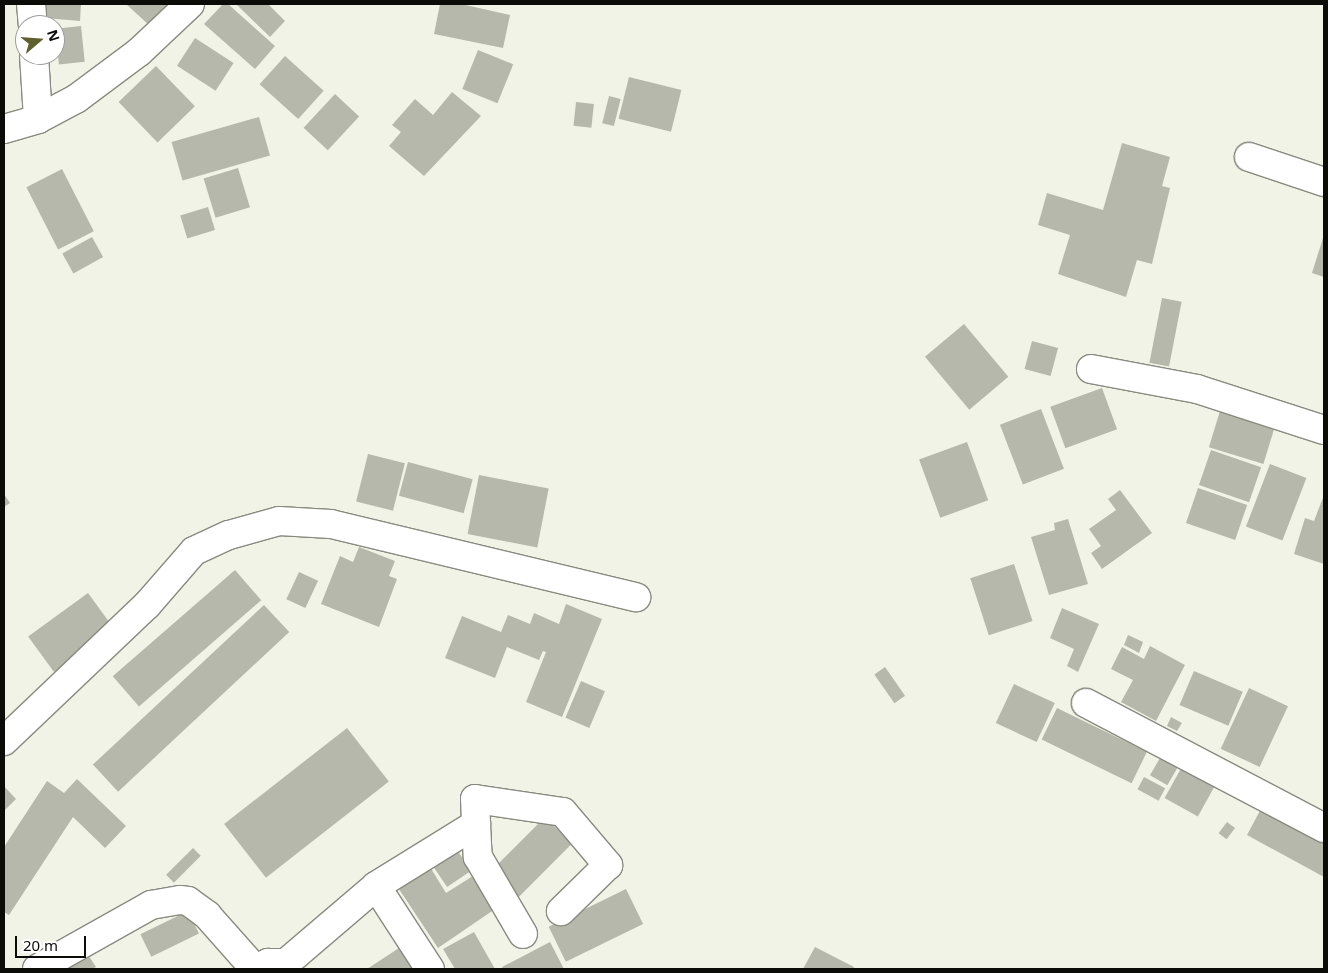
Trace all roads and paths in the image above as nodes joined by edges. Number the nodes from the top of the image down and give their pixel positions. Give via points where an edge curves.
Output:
1 (190, 4) edge
2 (35, 65) edge
3 (38, 119) junction
4 (4, 129) edge
5 (1249, 157) dead end
6 (1324, 182) edge
7 (1092, 369) dead end
8 (1324, 430) edge
9 (636, 597) dead end
10 (1086, 704) dead end
11 (4, 741) edge
12 (476, 824) junction
13 (1324, 828) edge
14 (376, 886) junction
15 (561, 911) dead end
16 (523, 934) dead end
17 (36, 969) edge
18 (256, 969) edge
19 (430, 969) edge

1 - 3 street via 139,52 76,99
2 - 3 street
3 - 4 street
5 - 6 street
7 - 8 street via 1197,390
9 - 11 street via 331,524 278,520 229,534 194,551 147,605
10 - 13 street
12 - 14 street
12 - 15 street via 476,798 564,812 608,865
12 - 16 street via 478,857
14 - 18 street via 286,963 268,963
14 - 19 street
17 - 18 street via 151,905 180,900 188,901 206,915

